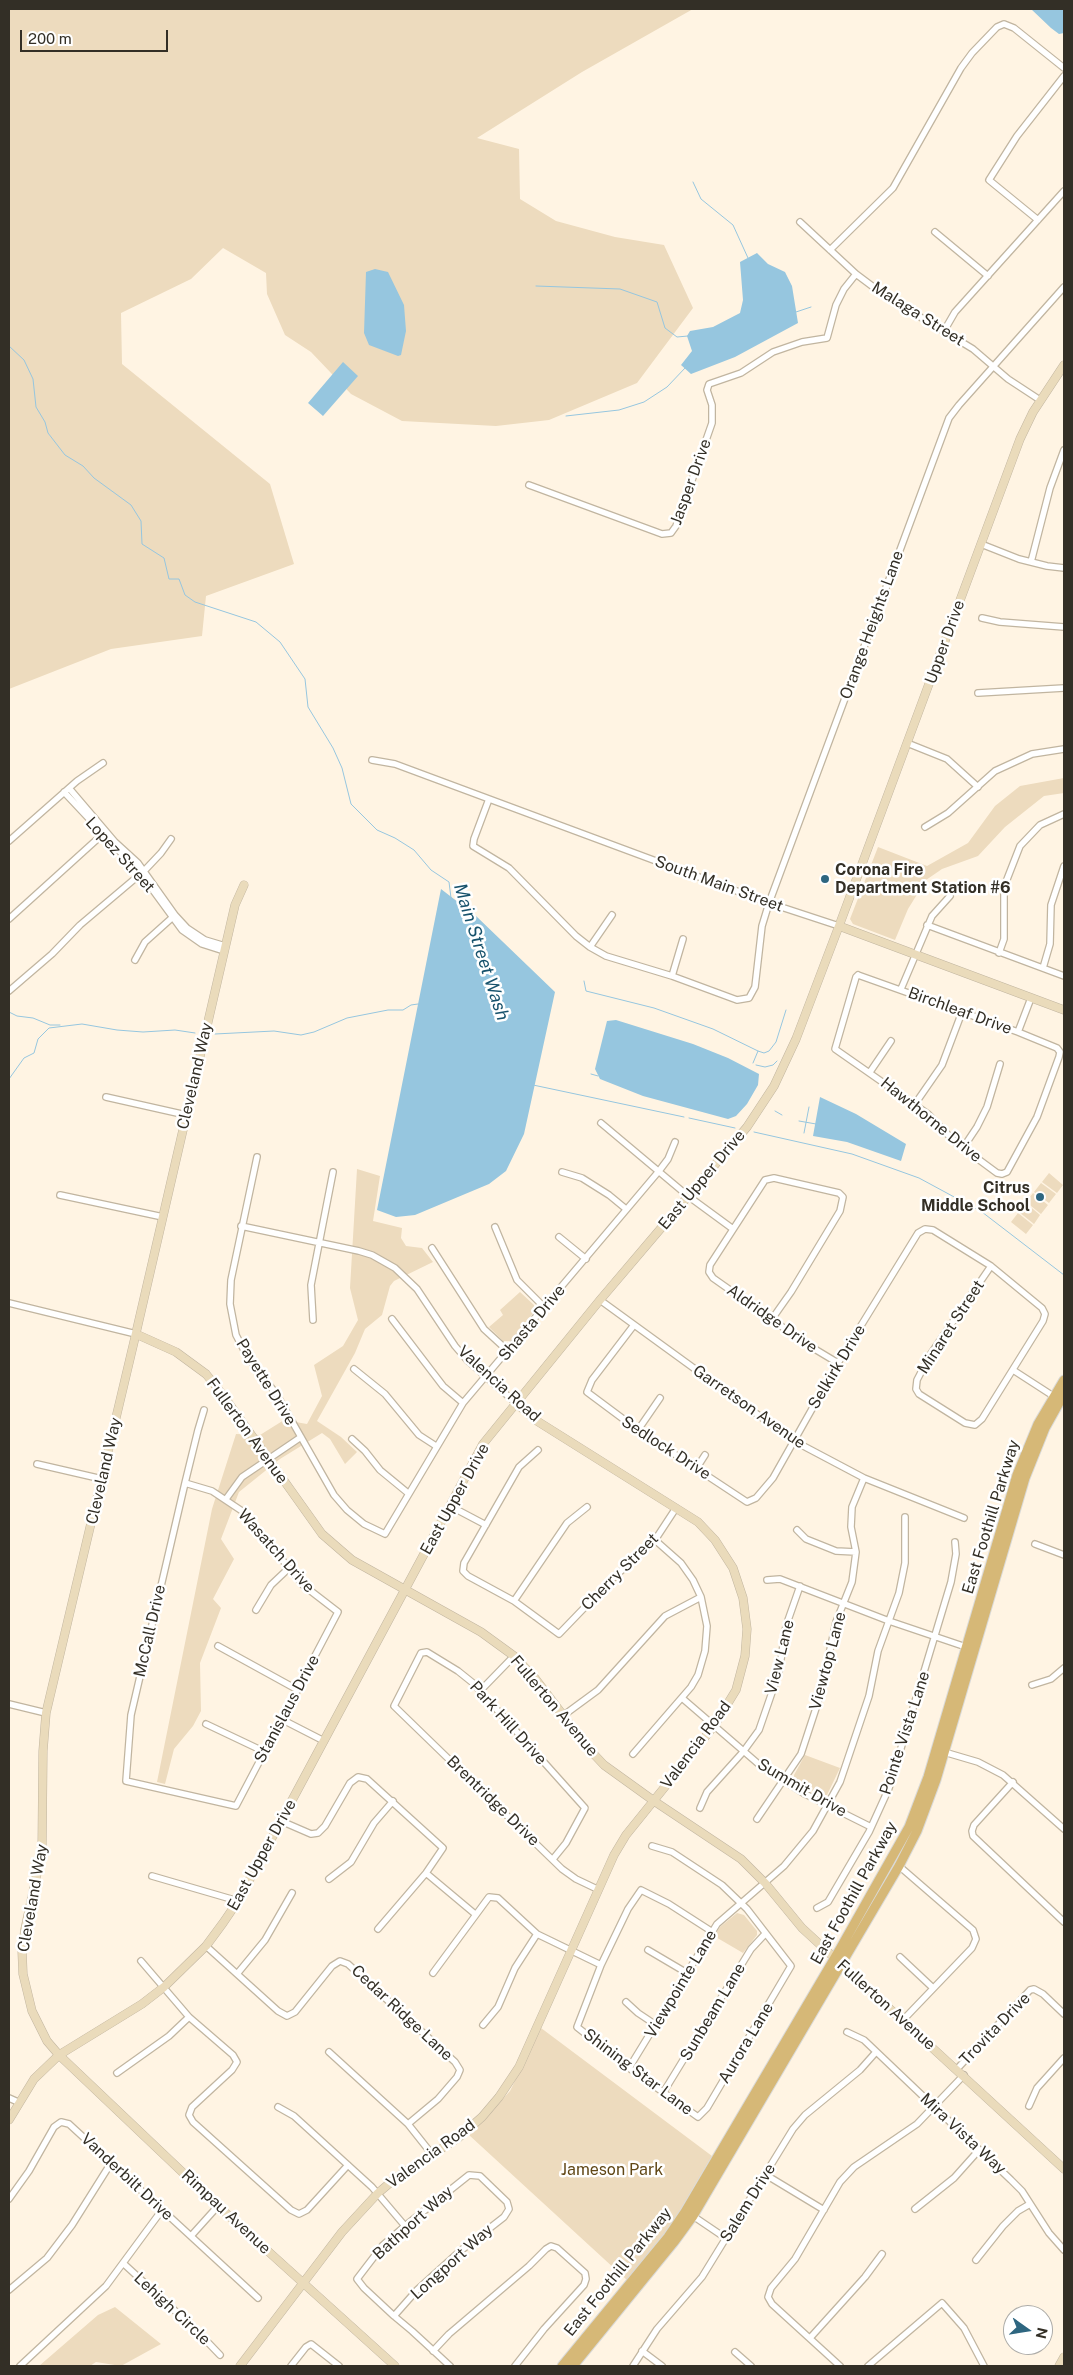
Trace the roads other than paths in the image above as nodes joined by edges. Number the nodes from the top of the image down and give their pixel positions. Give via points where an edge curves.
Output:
1 (1064, 68) edge
2 (1064, 76) edge
3 (1064, 192) edge
4 (1038, 220) junction
5 (800, 222) dead end
6 (935, 232) dead end
7 (830, 250) junction
8 (856, 274) junction
9 (988, 276) junction
10 (1064, 287) edge
11 (944, 331) junction
12 (994, 366) junction
13 (1064, 366) edge
14 (1040, 400) junction
15 (1064, 450) edge
16 (529, 485) dead end
17 (981, 544) junction
18 (1032, 562) junction
19 (1064, 568) edge
20 (982, 618) dead end
21 (1064, 627) edge
22 (1064, 688) edge
23 (978, 693) dead end
24 (907, 743) junction
25 (1064, 749) edge
26 (372, 760) dead end
27 (103, 763) dead end
28 (978, 787) junction
29 (66, 790) junction
30 (489, 799) junction
31 (1064, 814) edge
32 (926, 827) dead end
33 (104, 833) junction
34 (171, 839) dead end
35 (9, 841) edge
36 (1064, 866) edge
37 (143, 872) junction
38 (244, 886) dead end
39 (950, 896) dead end
40 (769, 903) junction
41 (612, 915) dead end
42 (173, 916) junction
43 (9, 919) edge
44 (927, 925) junction
45 (839, 926) junction
46 (684, 940) dead end
47 (590, 947) junction
48 (224, 948) junction
49 (999, 953) junction
50 (914, 955) junction
51 (135, 960) dead end
52 (1043, 968) junction
53 (672, 976) junction
54 (1064, 976) edge
55 (901, 989) junction
56 (9, 991) edge
57 (1031, 998) junction
58 (1064, 1010) edge
59 (962, 1012) junction
60 (1018, 1032) junction
61 (892, 1041) dead end
62 (835, 1048) joint
63 (1000, 1064) dead end
64 (870, 1072) junction
65 (106, 1097) dead end
66 (914, 1104) junction
67 (186, 1115) junction
68 (601, 1122) dead end
69 (675, 1142) dead end
70 (963, 1148) junction
71 (257, 1157) dead end
72 (659, 1171) junction
73 (333, 1172) dead end
74 (562, 1172) dead end
75 (1002, 1174) joint
76 (60, 1194) dead end
77 (688, 1196) junction
78 (626, 1209) junction
79 (163, 1217) junction
80 (241, 1226) junction
81 (495, 1227) dead end
82 (733, 1229) junction
83 (559, 1237) dead end
84 (319, 1243) junction
85 (432, 1248) dead end
86 (586, 1259) junction
87 (991, 1266) junction
88 (600, 1300) junction
89 (9, 1303) edge
90 (545, 1308) junction
91 (772, 1318) junction
92 (392, 1319) dead end
93 (313, 1320) dead end
94 (634, 1325) junction
95 (136, 1334) junction
96 (508, 1351) junction
97 (838, 1363) junction
98 (354, 1369) dead end
99 (1013, 1370) junction
100 (486, 1377) junction
101 (1064, 1380) edge
102 (660, 1398) dead end
103 (1061, 1398) edge
104 (463, 1403) junction
105 (516, 1403) junction
106 (204, 1410) dead end
107 (638, 1430) junction
108 (301, 1438) junction
109 (352, 1439) dead end
110 (794, 1441) junction
111 (436, 1446) junction
112 (538, 1450) dead end
113 (706, 1455) dead end
114 (268, 1459) junction
115 (37, 1464) dead end
116 (696, 1469) junction
117 (864, 1478) junction
118 (102, 1479) junction
119 (185, 1482) junction
120 (408, 1492) junction
121 (226, 1499) junction
122 (747, 1502) joint
123 (450, 1506) junction
124 (588, 1506) dead end
125 (676, 1508) junction
126 (905, 1517) dead end
127 (964, 1518) dead end
128 (486, 1525) junction
129 (797, 1530) dead end
130 (385, 1534) joint
131 (655, 1540) junction
132 (956, 1542) dead end
133 (1035, 1544) dead end
134 (856, 1552) junction
135 (1064, 1555) edge
136 (289, 1568) junction
137 (767, 1580) dead end
138 (800, 1586) junction
139 (405, 1590) junction
140 (701, 1597) junction
141 (514, 1601) junction
142 (844, 1604) junction
143 (256, 1610) dead end
144 (338, 1612) joint
145 (889, 1621) junction
146 (935, 1638) junction
147 (218, 1646) dead end
148 (966, 1647) junction
149 (514, 1656) junction
150 (1064, 1668) edge
151 (1032, 1685) dead end
152 (298, 1690) junction
153 (480, 1692) junction
154 (682, 1698) junction
155 (9, 1704) edge
156 (394, 1706) joint
157 (46, 1713) junction
158 (564, 1716) junction
159 (283, 1720) junction
160 (206, 1724) dead end
161 (714, 1726) junction
162 (324, 1741) junction
163 (265, 1752) junction
164 (743, 1752) junction
165 (944, 1752) junction
166 (633, 1754) dead end
167 (784, 1781) junction
168 (1013, 1782) junction
169 (393, 1801) junction
170 (654, 1801) junction
171 (236, 1806) joint
172 (828, 1806) junction
173 (700, 1808) dead end
174 (757, 1819) dead end
175 (281, 1821) junction
176 (871, 1827) junction
177 (1064, 1829) edge
178 (652, 1846) dead end
179 (553, 1859) junction
180 (899, 1866) junction
181 (426, 1873) junction
182 (152, 1876) dead end
183 (329, 1880) dead end
184 (765, 1882) junction
185 (598, 1889) junction
186 (292, 1893) dead end
187 (238, 1901) junction
188 (742, 1903) junction
189 (817, 1908) dead end
190 (475, 1914) junction
191 (1064, 1922) edge
192 (378, 1929) dead end
193 (711, 1931) junction
194 (537, 1934) junction
195 (765, 1934) junction
196 (206, 1946) junction
197 (648, 1950) dead end
198 (570, 1952) junction
199 (900, 1957) dead end
200 (141, 1961) dead end
201 (838, 1962) junction
202 (601, 1965) junction
203 (433, 1972) dead end
204 (237, 1974) junction
205 (687, 1974) junction
206 (164, 1987) junction
207 (933, 1988) junction
208 (626, 2002) dead end
209 (1064, 2014) edge
210 (189, 2017) junction
211 (903, 2020) junction
212 (483, 2025) dead end
213 (656, 2026) junction
214 (847, 2032) dead end
215 (329, 2052) dead end
216 (876, 2052) junction
217 (59, 2055) junction
218 (1064, 2058) edge
219 (629, 2068) junction
220 (957, 2069) junction
221 (117, 2073) dead end
222 (964, 2075) junction
223 (663, 2093) junction
224 (9, 2098) edge
225 (18, 2102) junction
226 (1029, 2106) dead end
227 (278, 2107) dead end
228 (933, 2107) junction
229 (698, 2117) joint
230 (9, 2120) edge
231 (408, 2124) junction
232 (979, 2150) junction
233 (431, 2153) junction
234 (111, 2163) junction
235 (348, 2165) junction
236 (1064, 2168) edge
237 (474, 2174) joint
238 (766, 2175) junction
239 (378, 2193) junction
240 (9, 2199) edge
241 (1030, 2204) junction
242 (218, 2206) junction
243 (915, 2209) dead end
244 (162, 2210) junction
245 (824, 2210) junction
246 (693, 2216) junction
247 (405, 2226) junction
248 (191, 2236) junction
249 (727, 2239) junction
250 (1064, 2250) edge
251 (882, 2254) dead end
252 (976, 2260) dead end
253 (124, 2264) junction
254 (303, 2282) junction
255 (9, 2290) edge
256 (258, 2298) dead end
257 (394, 2316) junction
258 (810, 2338) junction
259 (433, 2351) junction
260 (642, 2352) junction
261 (735, 2352) dead end
262 (220, 2355) dead end
263 (1064, 2357) edge
264 (20, 2366) edge
265 (240, 2366) edge
266 (291, 2366) edge
267 (339, 2366) edge
268 (394, 2366) edge
269 (450, 2366) edge
270 (515, 2366) edge
271 (562, 2366) edge
272 (573, 2366) edge
273 (633, 2366) edge
274 (662, 2366) edge
275 (751, 2366) edge
276 (840, 2366) edge
277 (868, 2366) edge
278 (984, 2366) edge
279 (1059, 2366) edge

1 - 7 street via 1014,28 1004,24 997,27 962,68 893,188
2 - 4 street via 1017,136 989,180
3 - 4 street
4 - 9 street
5 - 7 street, Malaga Street
6 - 9 street
7 - 8 street, Malaga Street
8 - 11 street, Malaga Street
8 - 16 street, Jasper Drive via 839,297 827,338 773,352 741,373 709,384 707,390 713,414 710,432 671,533 662,534
9 - 11 street via 955,312
10 - 12 street, Orange Heights Lane
11 - 12 street, Malaga Street
12 - 14 street, Malaga Street
12 - 40 street, Orange Heights Lane via 949,418
13 - 14 main road, Upper Drive
14 - 17 main road, Upper Drive via 1020,439
15 - 18 street via 1050,488
17 - 18 street
17 - 24 main road, Upper Drive
18 - 19 street
20 - 21 street
22 - 23 street
24 - 28 street via 947,759
24 - 45 main road, Upper Drive
25 - 28 street via 1032,754 1011,762
26 - 30 street, South Main Street via 395,764
27 - 29 street
28 - 32 street via 948,814
29 - 33 street, Lopez Street
29 - 35 street
30 - 40 street, South Main Street
30 - 47 street via 473,846 505,864
31 - 49 street via 1040,825 1020,846 1004,887 1005,928
33 - 37 street, Lopez Street
33 - 43 street
34 - 37 street
36 - 52 street via 1053,896 1050,944
37 - 42 street, Lopez Street
37 - 56 street
38 - 48 main road, Cleveland Way via 235,905
39 - 44 street
40 - 45 street, South Main Street
40 - 53 street, Orange Heights Lane via 762,926 755,987 749,998 737,1000
41 - 47 street
42 - 48 street, Lopez Street via 196,934
42 - 51 street via 146,942
44 - 49 street
44 - 50 street
45 - 50 main road, South Main Street
45 - 77 main road, East Upper Drive via 796,1040 774,1086 748,1126
46 - 53 street
47 - 53 street via 606,956
48 - 67 main road, Cleveland Way
49 - 52 street
50 - 55 street
50 - 57 main road, South Main Street
52 - 54 street
55 - 59 street, Birchleaf Drive
55 - 62 street, Birchleaf Drive via 858,975
57 - 58 main road, South Main Street
57 - 60 street
59 - 60 street, Birchleaf Drive
59 - 66 street via 942,1065
60 - 75 street, Birchleaf Drive via 1058,1048 1060,1052 1029,1135 1007,1172
61 - 64 street
62 - 64 street, Hawthorne Drive
63 - 70 street via 987,1107
64 - 66 street, Hawthorne Drive
65 - 67 street
66 - 70 street, Hawthorne Drive
67 - 79 main road, Cleveland Way
68 - 72 street
69 - 72 street, Shasta Drive
70 - 75 street, Hawthorne Drive
71 - 80 street, Payette Drive
72 - 77 street
72 - 78 street, Shasta Drive
73 - 84 street
74 - 78 street via 582,1178
76 - 79 street
77 - 82 street
77 - 88 main road, East Upper Drive
78 - 86 street, Shasta Drive
79 - 95 main road, Cleveland Way
80 - 84 street, Valencia Road
80 - 108 street, Payette Drive via 231,1280 230,1304 236,1334
81 - 90 street via 517,1280
82 - 91 street, Aldridge Drive via 710,1265 709,1272
82 - 91 street via 765,1180 774,1178 833,1190 843,1197 840,1211
83 - 86 street
84 - 93 street via 311,1285
84 - 100 street, Valencia Road via 372,1255 395,1268 417,1289 455,1346
85 - 96 street via 484,1329
86 - 90 street, Shasta Drive
87 - 97 street, Selkirk Drive via 933,1230 925,1229 918,1233
87 - 99 street via 1045,1314
87 - 99 street, Minaret Street via 930,1355 916,1388 919,1394 965,1423 974,1425 982,1419
88 - 94 street, Garretson Avenue
88 - 105 main road, East Upper Drive
89 - 95 street
90 - 96 street, Shasta Drive
91 - 97 street, Aldridge Drive
92 - 104 street via 443,1386
94 - 107 street, Sedlock Drive via 592,1380 587,1392
94 - 110 street, Garretson Avenue
95 - 114 main road, Fullerton Avenue via 176,1352 206,1374
95 - 118 main road, Cleveland Way
96 - 100 street, Shasta Drive
97 - 110 street, Selkirk Drive
98 - 111 street via 385,1394 419,1435
99 - 103 street
100 - 104 street, Shasta Drive
100 - 105 street, Valencia Road
101 - 103 main road, East Foothill Parkway
102 - 107 street
103 - 148 main road, East Foothill Parkway via 1038,1424 1017,1475
103 - 165 main road, East Foothill Parkway via 1025,1478
104 - 111 street, Shasta Drive
105 - 123 main road, East Upper Drive via 484,1444
105 - 125 main road, Valencia Road via 537,1421
106 - 119 street, McCall Drive
107 - 116 street, Sedlock Drive
108 - 114 street
108 - 130 street, Payette Drive via 334,1495 347,1510 364,1524
109 - 120 street via 380,1470
110 - 117 street, Garretson Avenue
110 - 122 street, Selkirk Drive via 772,1478 756,1498
111 - 120 street, Shasta Drive
112 - 128 street via 519,1466
113 - 116 street
114 - 121 street via 242,1477
114 - 139 main road, Fullerton Avenue via 322,1534 352,1560
115 - 118 street
116 - 122 street, Sedlock Drive
117 - 127 street, Garretson Avenue
117 - 134 street, Viewtop Lane via 852,1507
118 - 157 main road, Cleveland Way
119 - 121 street, Wasatch Drive
119 - 171 street, McCall Drive via 131,1715 126,1781
120 - 130 street, Shasta Drive
121 - 136 street, Wasatch Drive via 255,1525
123 - 128 street
123 - 139 main road, East Upper Drive
124 - 141 street via 567,1523
125 - 131 street, Cherry Street
125 - 161 main road, Valencia Road via 698,1522 715,1540 733,1568 743,1598 747,1629 745,1656 736,1690
126 - 145 street, Viewpointe Lane via 905,1562
128 - 141 street via 464,1563 463,1571
129 - 134 street via 806,1539 836,1551
131 - 140 street via 681,1564
131 - 141 street, Cherry Street via 559,1634
132 - 146 street, Pointe Vista Lane via 951,1582
133 - 135 street
134 - 142 street, Viewtop Lane via 852,1582
136 - 143 street via 271,1585
136 - 144 street, Wasatch Drive via 303,1585
137 - 138 street via 780,1579
138 - 142 street
138 - 164 street, View Lane via 786,1626 779,1672 759,1730
139 - 149 main road, Fullerton Avenue via 480,1632
139 - 162 main road, East Upper Drive
140 - 154 street via 707,1626 705,1651 698,1676
140 - 158 street via 665,1616 598,1690
142 - 145 street
142 - 167 street, Viewtop Lane via 830,1641 826,1676 801,1754
144 - 152 street, Stanislaus Drive
145 - 146 street
145 - 172 street, Viewpointe Lane via 854,1745
146 - 148 street
146 - 176 street, Pointe Vista Lane via 898,1760
147 - 152 street
148 - 201 main road, East Foothill Parkway via 916,1811
149 - 153 street
149 - 158 main road, Fullerton Avenue
150 - 151 street via 1051,1680
152 - 159 street, Stanislaus Drive
153 - 156 street, Park Hill Drive via 458,1671 427,1652 421,1653
153 - 179 street, Park Hill Drive via 585,1808 566,1844
154 - 161 street, Summit Drive
154 - 166 street
155 - 157 street
156 - 179 street, Brentridge Drive
157 - 217 main road, Cleveland Way via 42,1850 22,1950 23,1974 32,2012 47,2041
158 - 170 main road, Fullerton Avenue via 604,1765
159 - 162 street
159 - 163 street, Stanislaus Drive
160 - 163 street
161 - 164 street, Summit Drive
161 - 170 main road, Valencia Road
162 - 175 main road, East Upper Drive
163 - 171 street, Stanislaus Drive
164 - 167 street, Summit Drive
164 - 173 street, View Lane via 707,1792
165 - 168 street via 992,1768
165 - 180 main road, East Foothill Parkway via 927,1806
167 - 172 street, Summit Drive
167 - 174 street, Viewtop Lane
168 - 177 street
168 - 191 street via 974,1824 972,1831 976,1841
169 - 175 street via 367,1779 358,1778 350,1783 318,1833 311,1834
169 - 181 street via 443,1848
169 - 183 street via 374,1824 351,1862
170 - 184 main road, Fullerton Avenue via 741,1859
170 - 185 main road, Valencia Road via 626,1835
172 - 176 street, Summit Drive
172 - 184 street, Viewpointe Lane via 802,1845
175 - 187 main road, East Upper Drive
176 - 189 street, Pointe Vista Lane via 828,1902
178 - 188 street via 672,1852 722,1884
179 - 185 street, Brentridge Drive via 576,1879
180 - 201 main road, East Foothill Parkway
180 - 207 street via 976,1934 972,1948
181 - 190 street
181 - 192 street
182 - 187 street
184 - 188 street, Viewpointe Lane
184 - 201 main road, Fullerton Avenue via 802,1928
185 - 198 main road, Valencia Road
186 - 204 street via 265,1940
187 - 196 main road, East Upper Drive
188 - 193 street, Viewpointe Lane
188 - 195 street
190 - 194 street via 489,1896 498,1898
190 - 203 street
193 - 202 street via 670,1904 641,1890 628,1909
193 - 205 street, Viewpointe Lane
194 - 198 street
194 - 212 street via 515,1968 498,2007
195 - 223 street, Sunbeam Lane via 751,1949
195 - 229 street, Aurora Lane via 791,1966 708,2108
196 - 204 street
196 - 206 main road, East Upper Drive
197 - 205 street
198 - 202 street
198 - 233 main road, Valencia Road via 519,2067 499,2097 458,2138
199 - 207 street
200 - 206 street
201 - 211 main road, Fullerton Avenue
201 - 246 main road, East Foothill Parkway
201 - 271 main road, East Foothill Parkway via 685,2212
202 - 219 street, Shining Star Lane via 577,2026
204 - 231 street, Cedar Ridge Lane via 287,2016 295,2012 332,1966 340,1962 348,1964 460,2070 438,2099
205 - 213 street, Viewpointe Lane
206 - 210 street
206 - 217 main road, East Upper Drive
207 - 211 street
208 - 213 street
209 - 220 street, Trovita Drive via 1043,1994 1034,1989 1026,1992
210 - 221 street via 169,2036
210 - 235 street via 237,2062 192,2106 189,2115 193,2122 299,2214 307,2210
211 - 220 main road, Fullerton Avenue
213 - 219 street, Viewpointe Lane
214 - 216 street, Mira Vista Way via 864,2040
215 - 231 street
216 - 228 street, Mira Vista Way
216 - 238 street, Salem Drive via 860,2070 804,2115
217 - 225 main road via 34,2079
217 - 242 main road, Rimpau Avenue
218 - 226 street via 1037,2088
219 - 223 street, Shining Star Lane
220 - 222 main road, Fullerton Avenue
222 - 228 street
222 - 236 main road, Fullerton Avenue
223 - 229 street, Shining Star Lane
224 - 225 street
225 - 230 main road
227 - 235 street via 294,2116
228 - 232 street, Mira Vista Way
228 - 245 street via 917,2124 854,2167 840,2182
231 - 233 street
232 - 241 street, Mira Vista Way
232 - 243 street via 954,2178
233 - 239 main road, Valencia Road
234 - 240 street, Vanderbilt Drive via 69,2124 61,2122 54,2126
234 - 244 street, Vanderbilt Drive
234 - 255 street via 47,2258
235 - 239 street
237 - 247 street, Bathport Way
237 - 257 street, Longport Way via 507,2202 504,2217 459,2252
238 - 245 street
238 - 249 street, Salem Drive
239 - 247 street
239 - 254 main road, Valencia Road
241 - 250 street, Mira Vista Way
241 - 252 street via 1003,2226
242 - 248 street
242 - 254 main road, Rimpau Avenue
244 - 248 street, Vanderbilt Drive
244 - 253 street
245 - 258 street via 795,2258 770,2288 768,2297
246 - 249 street
246 - 272 main road, East Foothill Parkway
247 - 257 street, Bathport Way via 383,2246 357,2279
248 - 256 street, Vanderbilt Drive
249 - 260 street, Salem Drive via 702,2277 657,2329
251 - 258 street
253 - 262 street, Lehigh Circle
253 - 264 street via 106,2286
254 - 265 main road, Valencia Road
254 - 268 main road, Rimpau Avenue
257 - 259 street
258 - 276 street
259 - 269 street
259 - 270 street via 551,2246 585,2273 586,2279
260 - 273 street, Salem Drive
260 - 274 street
261 - 275 street
263 - 279 main road
266 - 267 street via 311,2344
277 - 278 street via 942,2303 964,2328

